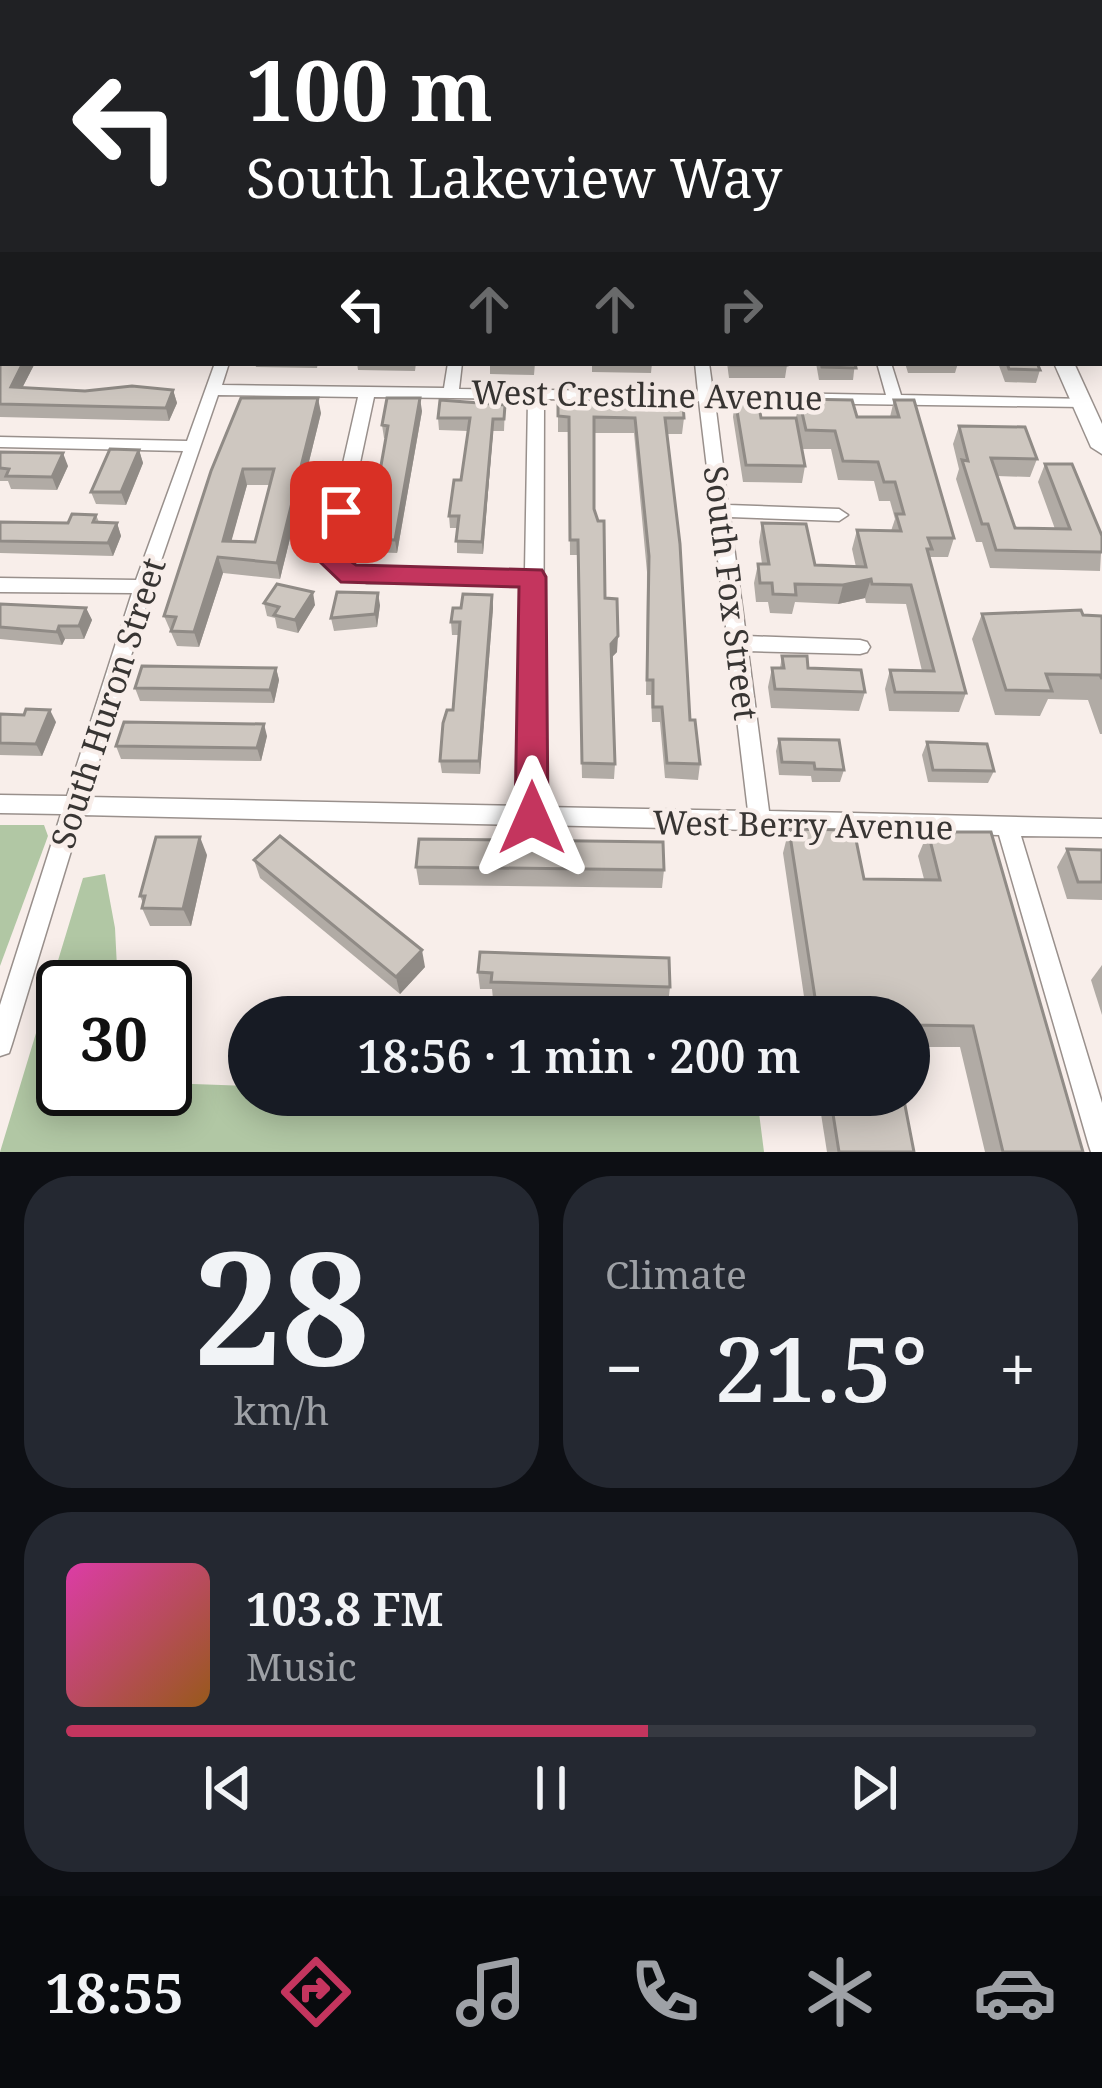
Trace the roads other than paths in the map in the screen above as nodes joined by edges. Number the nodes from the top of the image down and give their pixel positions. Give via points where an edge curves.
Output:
1 (221, 366) edge
2 (455, 366) edge
3 (702, 366) edge
4 (885, 366) edge
5 (1065, 366) edge
6 (213, 390) junction
7 (367, 392) junction
8 (451, 393) junction
9 (536, 394) junction
10 (705, 394) junction
11 (895, 399) junction
12 (1082, 402) junction
13 (0, 442) edge
14 (195, 446) junction
15 (1102, 447) edge
16 (720, 511) junction
17 (839, 514) dead end
18 (533, 577) junction
19 (0, 585) edge
20 (143, 587) junction
21 (738, 643) junction
22 (860, 647) dead end
23 (0, 804) edge
24 (74, 806) junction
25 (532, 818) junction
26 (760, 824) junction
27 (1102, 828) edge
28 (1009, 830) junction
29 (10, 986) edge
30 (0, 1044) edge
31 (1102, 1146) edge

1 - 6 street, South Huron Street
2 - 8 street
3 - 10 street, South Fox Street
4 - 11 street
5 - 12 street
6 - 7 street, West Crestline Avenue
6 - 14 street, South Huron Street
7 - 8 street, West Crestline Avenue
7 - 18 street via 332,552 339,569 367,577
8 - 9 street, West Crestline Avenue
9 - 10 street, West Crestline Avenue
9 - 18 street
10 - 11 street, West Crestline Avenue
10 - 16 street, South Fox Street
11 - 12 street, West Crestline Avenue
12 - 15 street
13 - 14 street
14 - 20 street, South Huron Street
16 - 17 street
16 - 21 street, South Fox Street
18 - 25 street
19 - 20 street
20 - 24 street, South Huron Street
21 - 22 street
21 - 26 street, South Fox Street
23 - 24 street, West Berry Avenue
24 - 25 street, West Berry Avenue
24 - 29 street, South Huron Street
25 - 26 street, West Berry Avenue
26 - 28 street, West Berry Avenue
27 - 28 street, West Berry Avenue
28 - 31 street
29 - 30 street, South Huron Street

